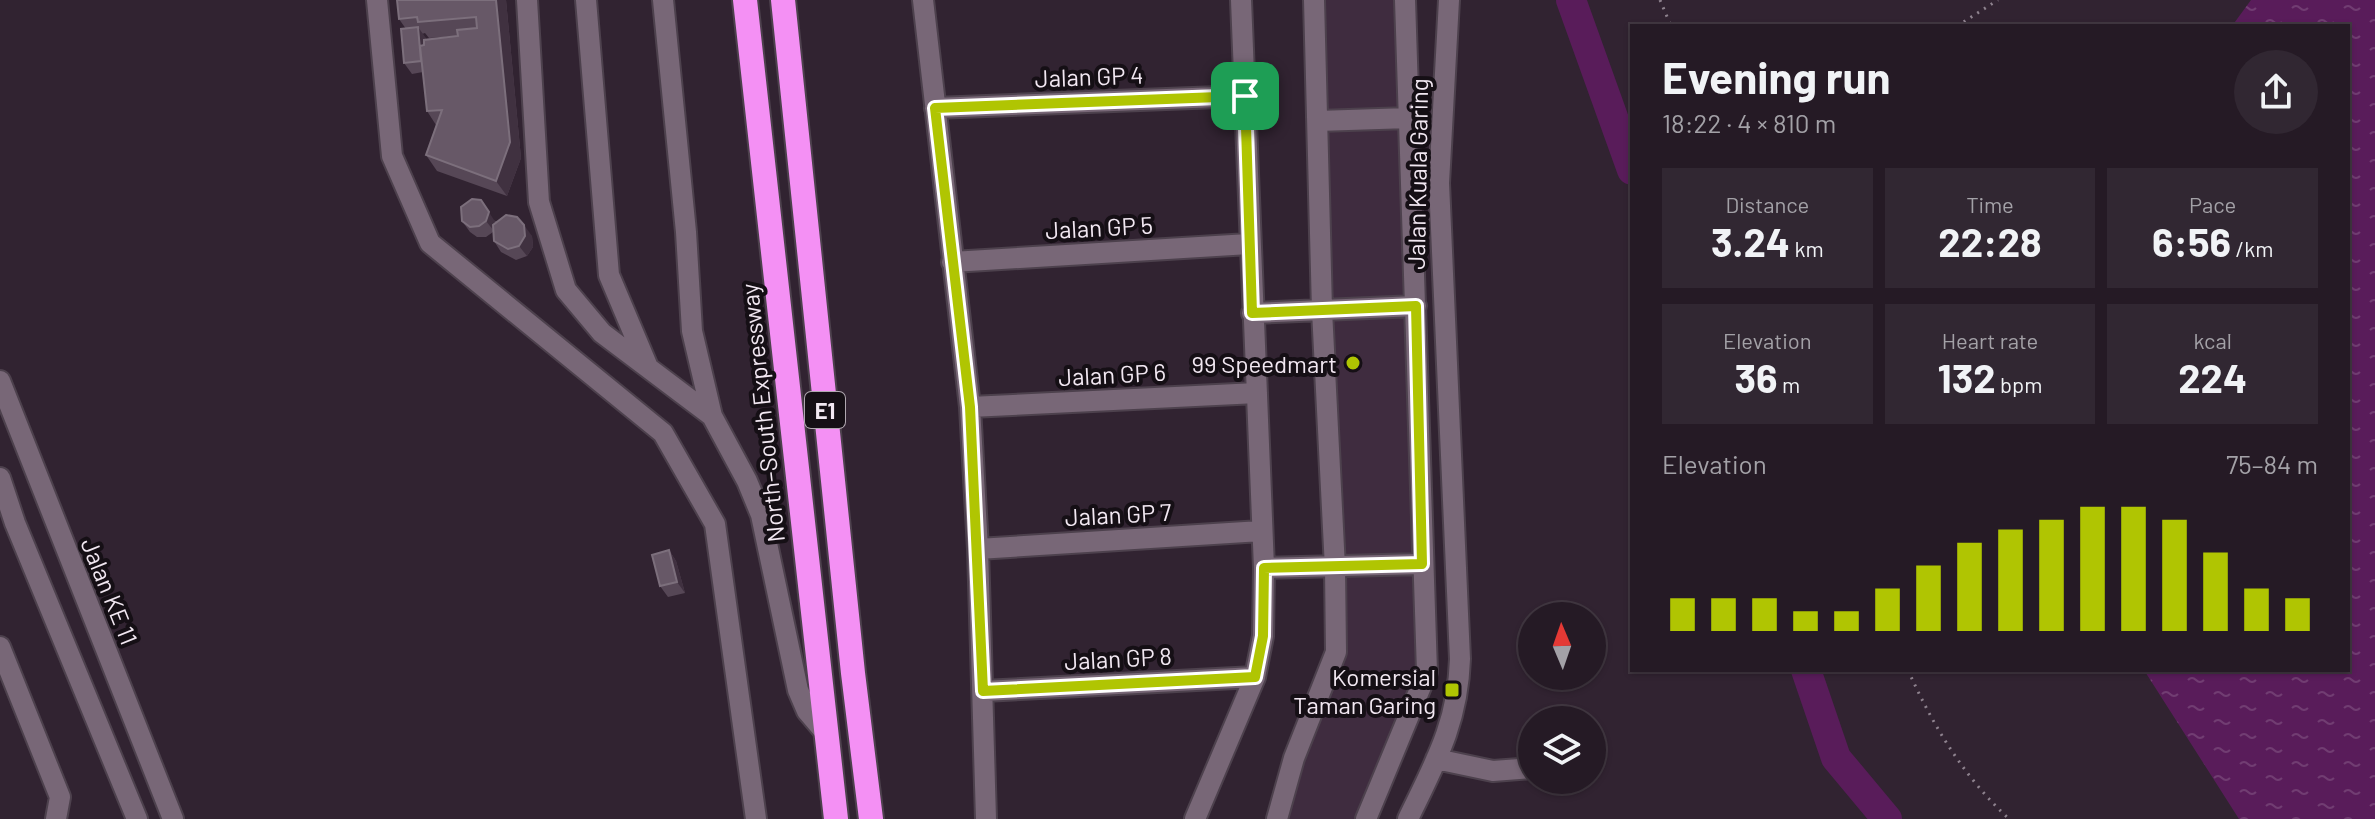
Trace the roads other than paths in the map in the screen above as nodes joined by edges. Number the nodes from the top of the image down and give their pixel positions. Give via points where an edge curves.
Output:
1 (377, 0) edge
2 (527, 0) edge
3 (586, 0) edge
4 (663, 0) edge
5 (745, 0) edge
6 (783, 0) edge
7 (923, 0) edge
8 (1241, 0) edge
9 (1314, 0) edge
10 (1405, 0) edge
11 (1449, 0) edge
12 (1245, 96) junction
13 (935, 108) junction
14 (1409, 118) junction
15 (1318, 121) junction
16 (1249, 244) junction
17 (952, 262) junction
18 (1416, 306) junction
19 (1322, 310) junction
20 (1252, 313) junction
21 (649, 369) junction
22 (0, 381) edge
23 (1257, 393) junction
24 (970, 407) junction
25 (712, 416) junction
26 (0, 478) edge
27 (1261, 531) junction
28 (978, 549) junction
29 (1422, 564) junction
30 (1264, 568) junction
31 (1335, 568) junction
32 (0, 647) edge
33 (1255, 677) junction
34 (983, 691) junction
35 (10, 699) edge
36 (824, 731) junction
37 (1436, 759) junction
38 (1518, 769) edge
39 (56, 819) edge
40 (137, 819) edge
41 (173, 819) edge
42 (756, 819) edge
43 (836, 819) edge
44 (871, 819) edge
45 (986, 819) edge
46 (1195, 819) edge
47 (1277, 819) edge
48 (1366, 819) edge
49 (1408, 819) edge

1 - 42 street via 392,156 430,243 663,433 715,524
2 - 21 street via 539,202 566,290 602,333
3 - 21 street via 609,275
4 - 25 street via 692,331
5 - 36 highway, North–South Expressway / E1
6 - 44 highway, E1
7 - 13 street
8 - 12 street
9 - 15 street
10 - 14 street
11 - 37 street, Jalan Kuala Garing via 1439,183 1460,659 1453,717
12 - 13 street, Jalan GP 4
12 - 16 street
13 - 17 street
14 - 15 street
14 - 18 street
15 - 19 street
16 - 17 street, Jalan GP 5
16 - 20 street
17 - 24 street
18 - 19 street
18 - 29 street
19 - 20 street
19 - 31 street
20 - 23 street
21 - 25 street
22 - 41 street, Jalan KE 11
23 - 24 street, Jalan GP 6
23 - 27 street
24 - 28 street
25 - 36 street via 761,515 798,690
26 - 40 street
27 - 28 street, Jalan GP 7
27 - 30 street
28 - 34 street
29 - 31 street
29 - 48 street via 1427,672
30 - 31 street
30 - 33 street via 1263,636
31 - 47 street via 1336,652 1294,758
32 - 35 street
33 - 34 street, Jalan GP 8
33 - 46 street
34 - 45 street
35 - 39 street via 60,797
36 - 43 highway, North–South Expressway / E1
37 - 38 street via 1493,771
37 - 49 street, Jalan Kuala Garing

